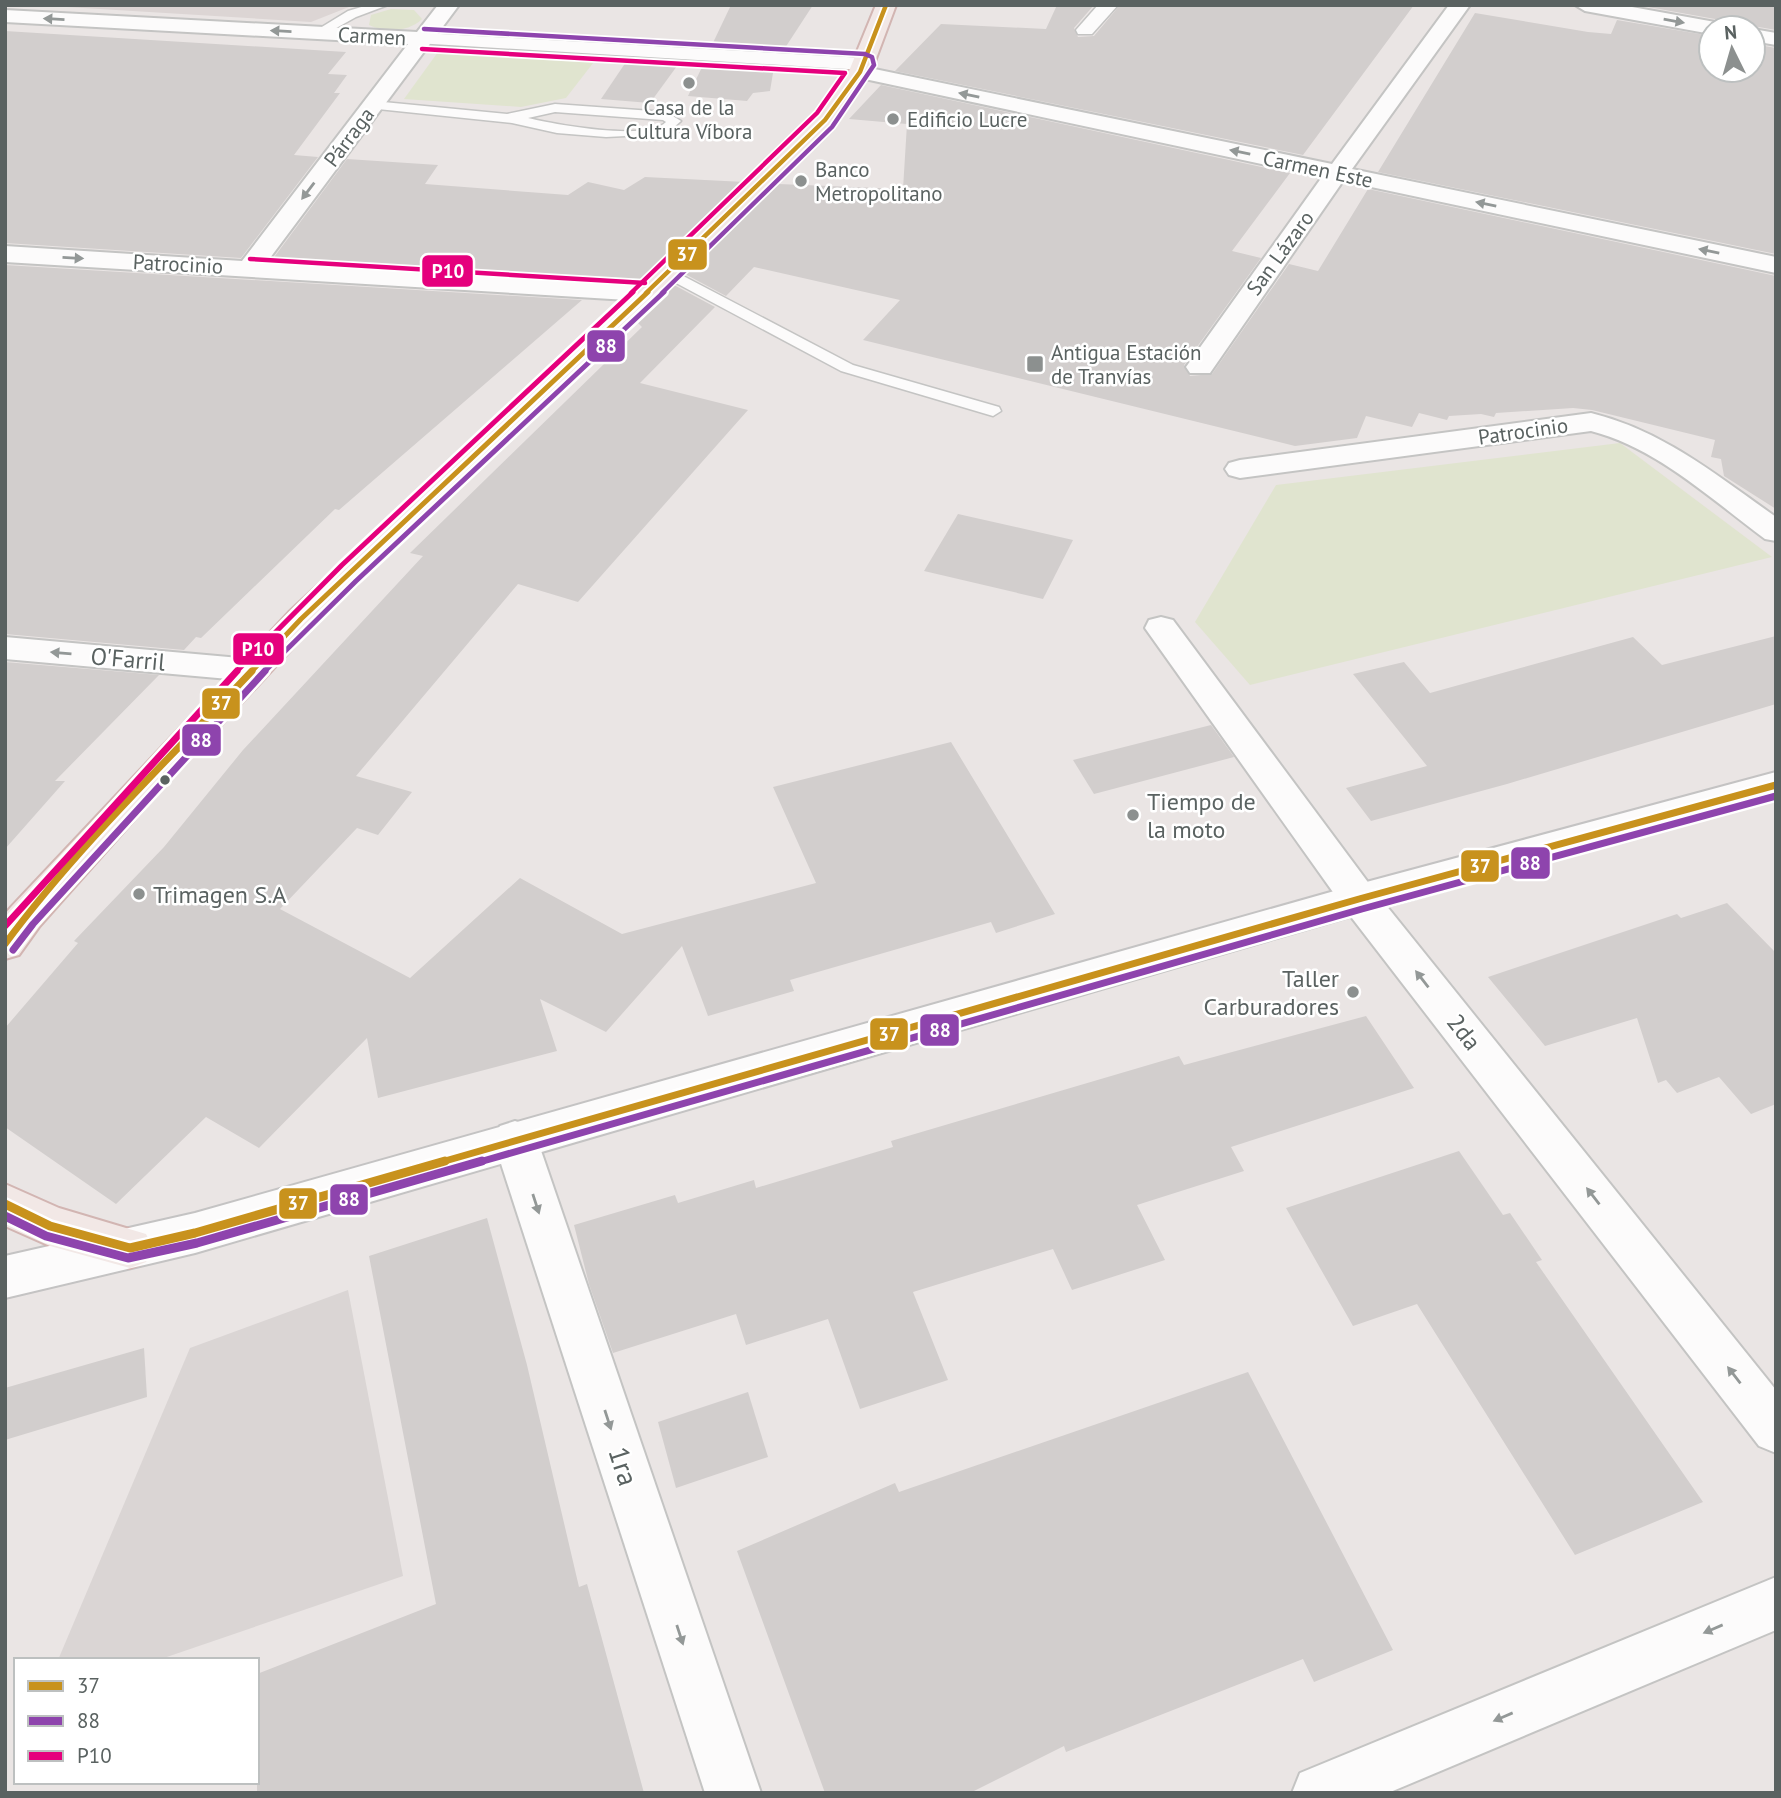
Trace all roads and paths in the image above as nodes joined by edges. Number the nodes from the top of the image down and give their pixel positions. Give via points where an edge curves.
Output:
1 (382, 5) edge
2 (449, 5) edge
3 (886, 5) edge
4 (1109, 5) edge
5 (1460, 5) edge
6 (1585, 5) edge
7 (5, 16) edge
8 (1697, 25) edge
9 (1085, 30) dead end
10 (318, 33) junction
11 (423, 39) junction
12 (862, 68) junction
13 (373, 105) junction
14 (507, 118) junction
15 (1339, 173) junction
16 (5, 254) edge
17 (1776, 265) edge
18 (249, 269) junction
19 (668, 273) junction
20 (644, 293) junction
21 (1200, 367) dead end
22 (993, 411) dead end
23 (1240, 469) dead end
24 (1776, 532) edge
25 (1161, 628) dead end
26 (5, 648) edge
27 (251, 670) junction
28 (1776, 785) edge
29 (1359, 899) junction
30 (5, 944) edge
31 (515, 1139) junction
32 (5, 1204) edge
33 (130, 1248) junction
34 (5, 1277) edge
35 (1776, 1429) edge
36 (1776, 1603) edge
37 (733, 1793) edge
38 (1320, 1793) edge

1 - 10 lane via 352,14
2 - 11 street, Párraga
3 - 12 main road
4 - 9 street
5 - 15 street, San Lázaro
6 -> 8 street
10 -> 7 street, Carmen
10 - 11 street, Carmen
11 - 12 street, Carmen
11 - 13 street, Párraga
15 -> 12 street, Carmen Este
12 - 19 main road via 825,120
13 - 14 lane
13 -> 18 street, Párraga
14 - 14 lane via 545,127 640,134 666,130 674,121 666,116 555,108
17 -> 15 street, Carmen Este
15 - 21 street, San Lázaro
16 -> 18 street, Patrocinio
18 - 20 street, Patrocinio
19 - 20 main road
19 - 22 lane via 847,368
20 - 27 main road
23 - 24 street, Patrocinio via 1591,422 1643,438
25 - 29 street, 2da
27 -> 26 street, O'Farril
27 - 30 main road
28 - 29 street
29 - 31 street
35 -> 29 street, 2da
31 - 33 street
31 -> 37 street, 1ra
32 - 33 main road via 50,1226
33 - 34 street
36 -> 38 street

